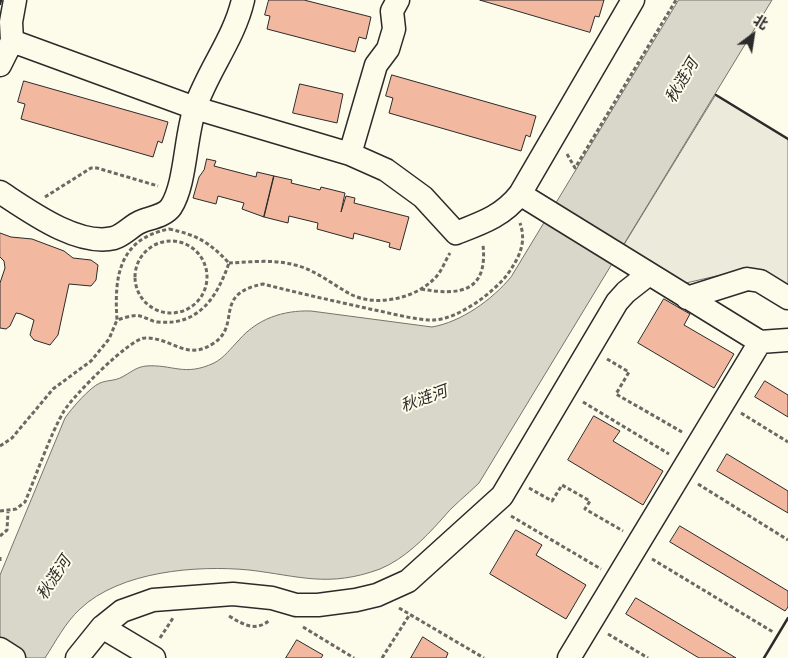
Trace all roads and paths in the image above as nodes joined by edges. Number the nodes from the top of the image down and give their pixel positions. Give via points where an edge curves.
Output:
1 (15, 0) edge
2 (243, 0) edge
3 (398, 0) edge
4 (633, 0) edge
5 (676, 0) edge
6 (12, 41) junction
7 (0, 65) edge
8 (195, 108) junction
9 (553, 135) junction
10 (350, 154) junction
11 (176, 191) junction
12 (0, 192) edge
13 (515, 201) junction
14 (26, 209) junction
15 (479, 224) junction
16 (456, 233) junction
17 (229, 263) junction
18 (649, 274) junction
19 (421, 289) junction
20 (686, 298) junction
21 (788, 298) edge
22 (192, 307) junction
23 (198, 313) junction
24 (117, 320) junction
25 (788, 340) edge
26 (760, 342) junction
27 (590, 349) junction
28 (565, 391) junction
29 (723, 402) junction
30 (699, 442) junction
31 (788, 442) edge
32 (0, 446) edge
33 (683, 469) junction
34 (514, 478) junction
35 (494, 505) junction
36 (0, 511) edge
37 (8, 512) junction
38 (0, 536) edge
39 (788, 540) edge
40 (637, 545) junction
41 (0, 557) edge
42 (0, 563) edge
43 (617, 578) junction
44 (377, 595) junction
45 (176, 598) junction
46 (226, 613) dead end
47 (410, 614) junction
48 (279, 616) dead end
49 (297, 623) dead end
50 (590, 623) junction
51 (102, 627) junction
52 (773, 632) dead end
53 (0, 649) edge
54 (150, 656) edge
55 (14, 658) edge
56 (77, 658) edge
57 (354, 658) edge
58 (382, 658) edge
59 (484, 658) edge
60 (569, 658) edge
61 (648, 658) edge

1 - 6 lane
2 - 8 lane via 232,33
3 - 10 lane via 392,10 394,29 388,49 376,65
4 - 9 lane
5 - 9 path via 575,168 562,142
6 - 7 lane
6 - 8 lane
8 - 10 lane
8 - 11 lane via 186,141 183,172
9 - 13 lane
10 - 16 lane via 386,170 423,197
11 - 14 path via 91,168
11 - 14 lane via 171,208 116,238 102,239 69,232
12 - 14 lane
13 - 15 lane via 497,217
13 - 18 lane via 544,209
13 - 37 path via 524,235 517,261 500,284 483,299 456,313 436,320 411,318 262,284 237,294 228,308 225,331 204,349 188,350 156,339 143,338 132,342 64,411 25,502
15 - 16 lane
15 - 19 path via 484,267 477,282 453,293
16 - 19 path via 451,251 436,278
17 - 19 path via 278,262 294,265 315,272 354,296 378,300 402,298
17 - 23 path via 223,282
17 - 24 path via 205,241 191,234 168,229 152,232 138,241 120,269 116,284
18 - 20 lane
18 - 27 lane via 617,302
20 - 21 lane via 747,279 760,281
20 - 26 lane
22 - 22 path via 206,288 208,277 200,255 191,247 175,242 158,243 147,250 135,271 135,283 147,304 158,311 170,313
22 - 23 path
23 - 24 path via 176,323 156,322 138,315
24 - 32 path via 109,339 91,360 54,389 12,438
25 - 26 lane
26 - 29 lane
27 - 28 lane
27 - 30 path via 629,372 616,394
28 - 33 path
28 - 34 lane
29 - 30 lane
29 - 31 path
30 - 33 lane
33 - 39 path
33 - 40 lane
34 - 35 lane
34 - 40 path via 552,501 562,485 590,501 585,509
35 - 43 path
35 - 44 lane via 408,581
36 - 37 path
37 - 38 path via 7,530
40 - 43 lane
40 - 52 path
41 - 42 path
43 - 50 lane
44 - 45 lane via 318,605 233,594
44 - 47 path
45 - 51 lane via 137,604
45 - 54 path via 173,619
46 - 48 path via 253,628
47 - 58 path
47 - 59 path
49 - 57 path
50 - 60 lane
50 - 61 path
51 - 54 lane
51 - 56 lane
53 - 55 lane

